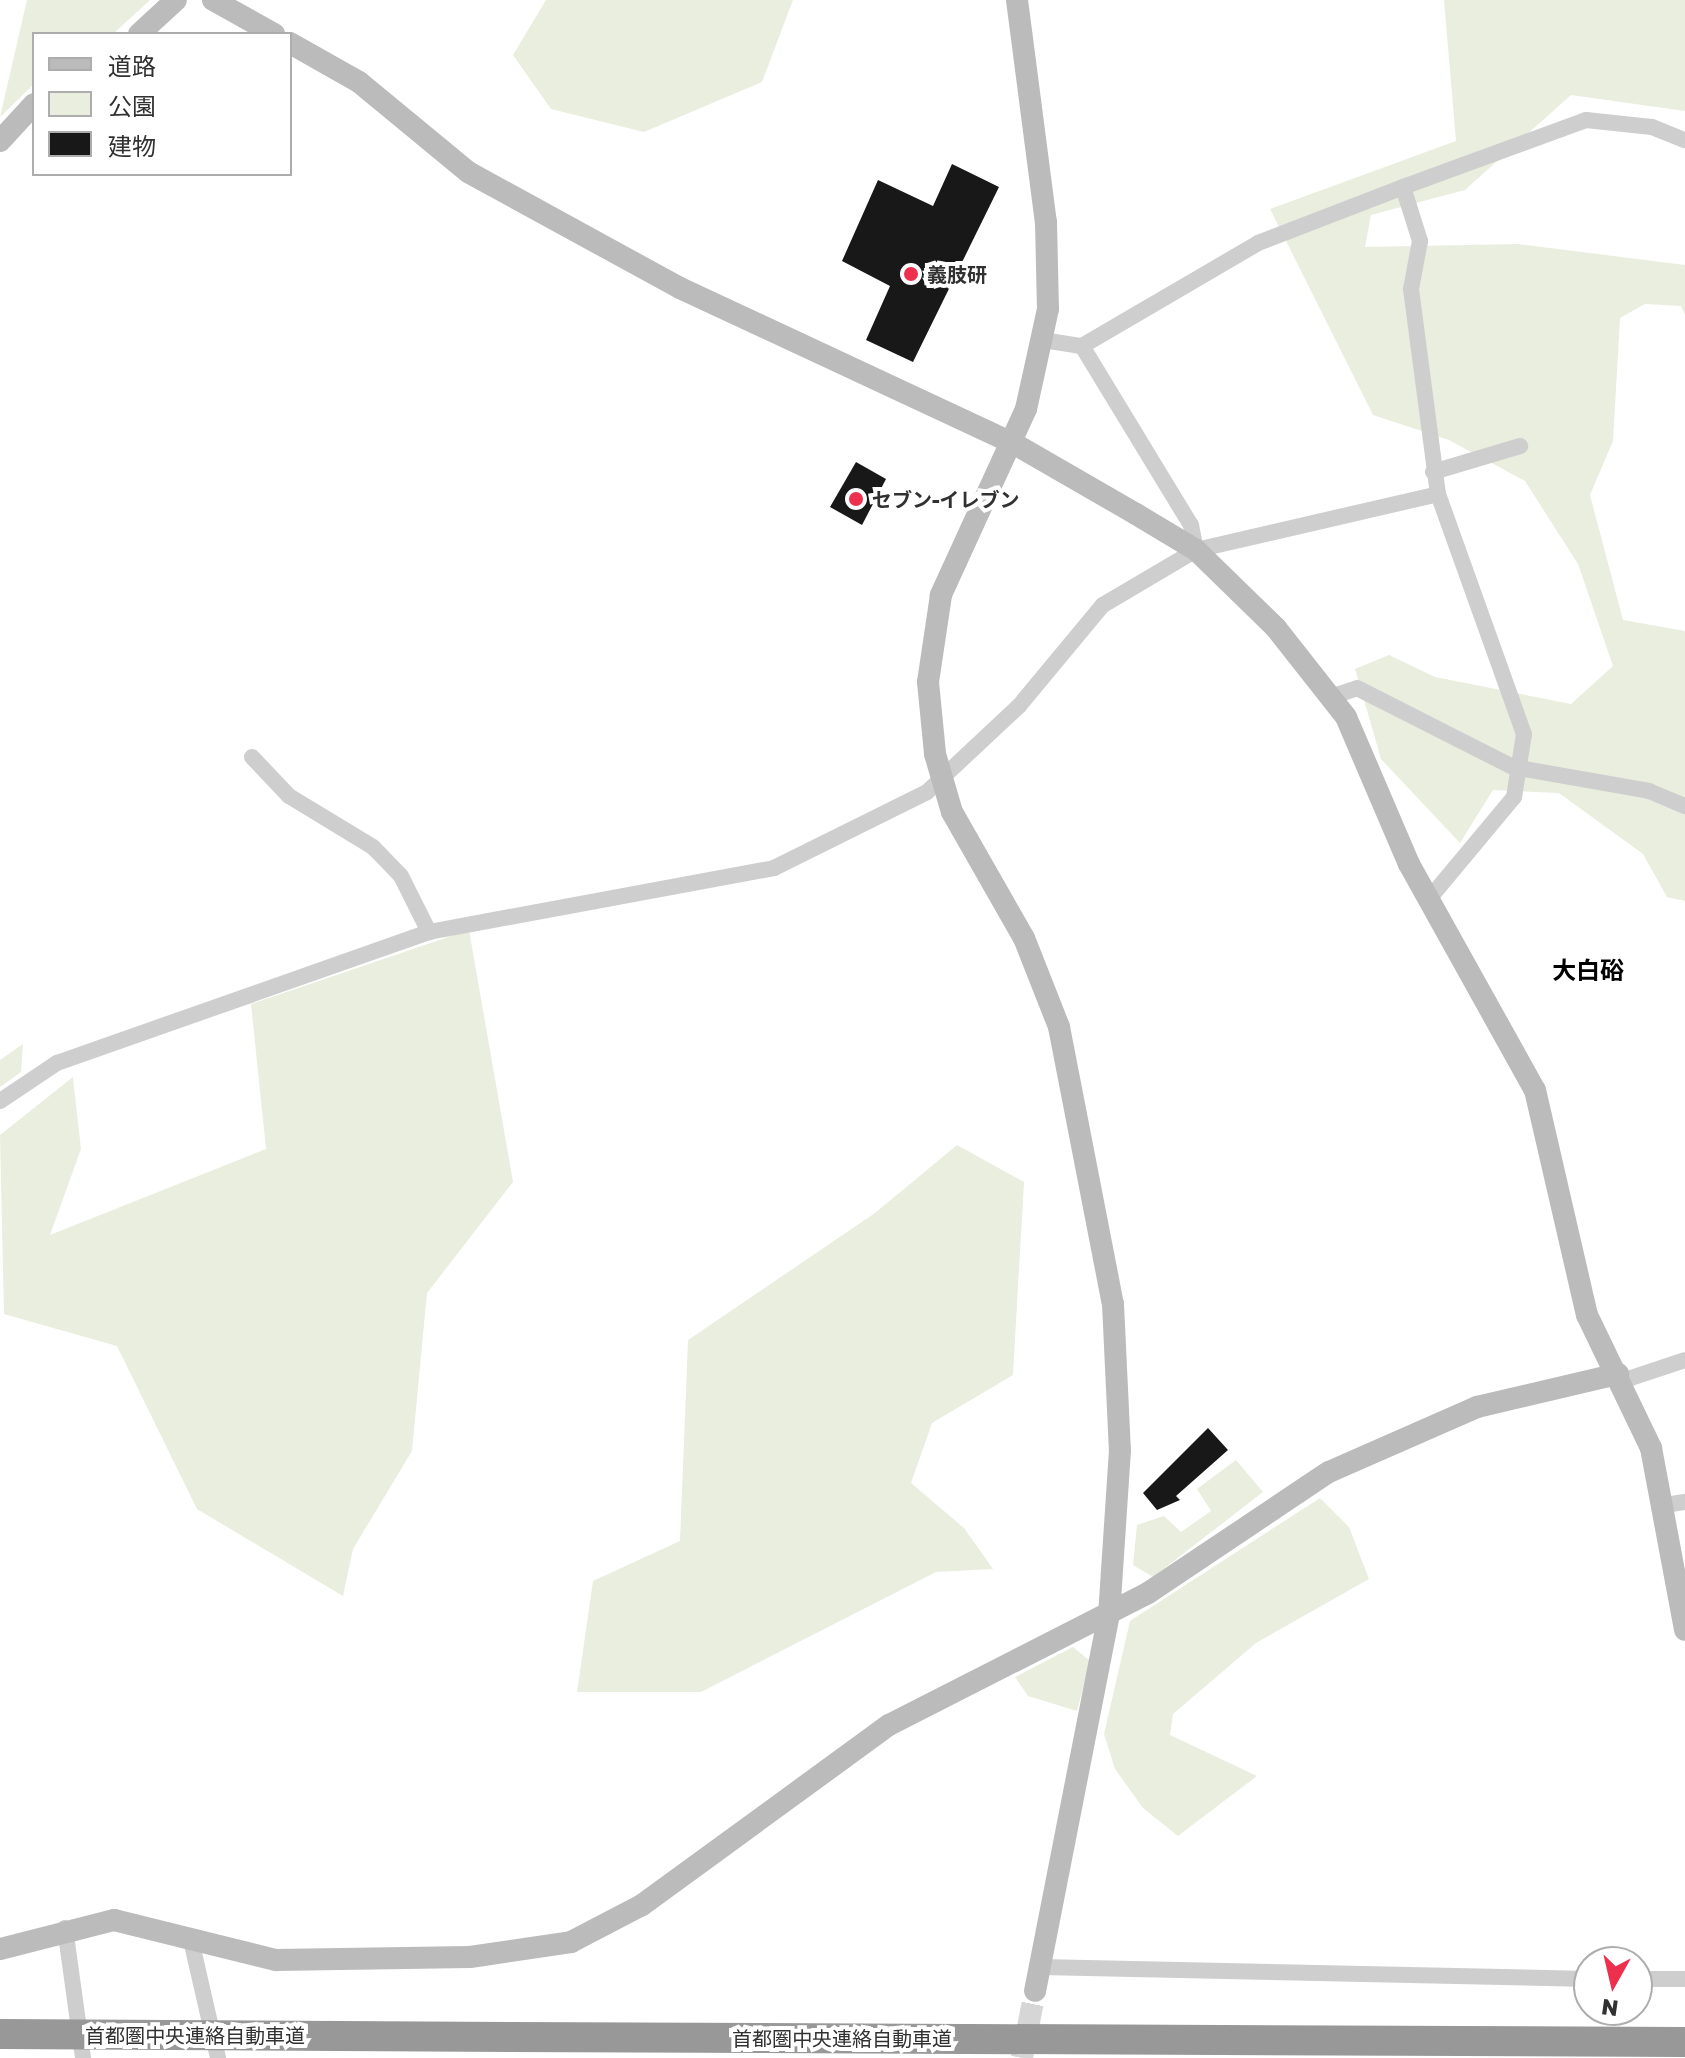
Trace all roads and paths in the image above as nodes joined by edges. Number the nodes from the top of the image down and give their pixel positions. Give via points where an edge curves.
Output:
1 (176, 0) edge
2 (213, 0) edge
3 (1017, 0) edge
4 (141, 32) edge
5 (270, 32) edge
6 (292, 44) edge
7 (32, 106) edge
8 (1685, 140) edge
9 (0, 141) edge
10 (1403, 187) junction
11 (1043, 340) junction
12 (1082, 346) junction
13 (1013, 443) junction
14 (1520, 446) dead end
15 (1433, 472) junction
16 (1438, 494) junction
17 (1196, 550) junction
18 (1330, 697) junction
19 (252, 757) dead end
20 (1524, 769) junction
21 (940, 776) junction
22 (1685, 806) edge
23 (1429, 899) junction
24 (429, 932) junction
25 (0, 1101) edge
26 (1685, 1360) edge
27 (1620, 1378) junction
28 (1675, 1504) edge
29 (1109, 1614) junction
30 (1685, 1630) edge
31 (65, 1928) junction
32 (191, 1940) junction
33 (0, 1949) edge
34 (1040, 1967) junction
35 (1573, 1979) edge
36 (1653, 1979) edge
37 (1685, 1979) edge
38 (1035, 1991) tunnel mouth
39 (0, 2034) edge
40 (1685, 2042) edge
41 (83, 2058) edge
42 (218, 2058) edge

1 - 4 street
2 - 5 street
3 - 11 street via 1049,254
6 - 13 street via 359,82 468,172 680,288
7 - 9 street
8 - 10 street via 1652,127 1586,120
10 - 12 street via 1258,243
10 - 15 street via 1420,241 1411,289
11 - 12 street
11 - 13 street
12 - 17 street via 1191,525
13 - 17 street
13 - 21 street via 965,530 933,626 929,708
14 - 15 street
15 - 16 street
16 - 17 street
16 - 20 street via 1524,734
17 - 18 street via 1276,628
17 - 21 street via 1103,605 1019,706
18 - 20 street via 1357,688
18 - 23 street
19 - 24 street via 289,796 373,847 401,876
20 - 22 street via 1649,791
20 - 23 street via 1514,797
21 - 24 street via 927,792 774,868
21 - 29 street via 962,832 1038,967 1079,1103 1107,1261 1118,1377
23 - 27 street via 1535,1090 1579,1293
24 - 25 street via 57,1063
26 - 27 street
27 - 28 street
27 - 29 street via 1427,1424 1329,1472
28 - 30 street
29 - 32 street via 889,1725 630,1913 571,1942 470,1957 276,1960
29 - 34 street
31 - 32 street via 114,1920
31 - 33 street
31 - 41 street
32 - 42 street
34 - 35 street
34 - 38 street
36 - 37 street
39 - 40 highway, 首都圏中央連絡自動車道, bridge

